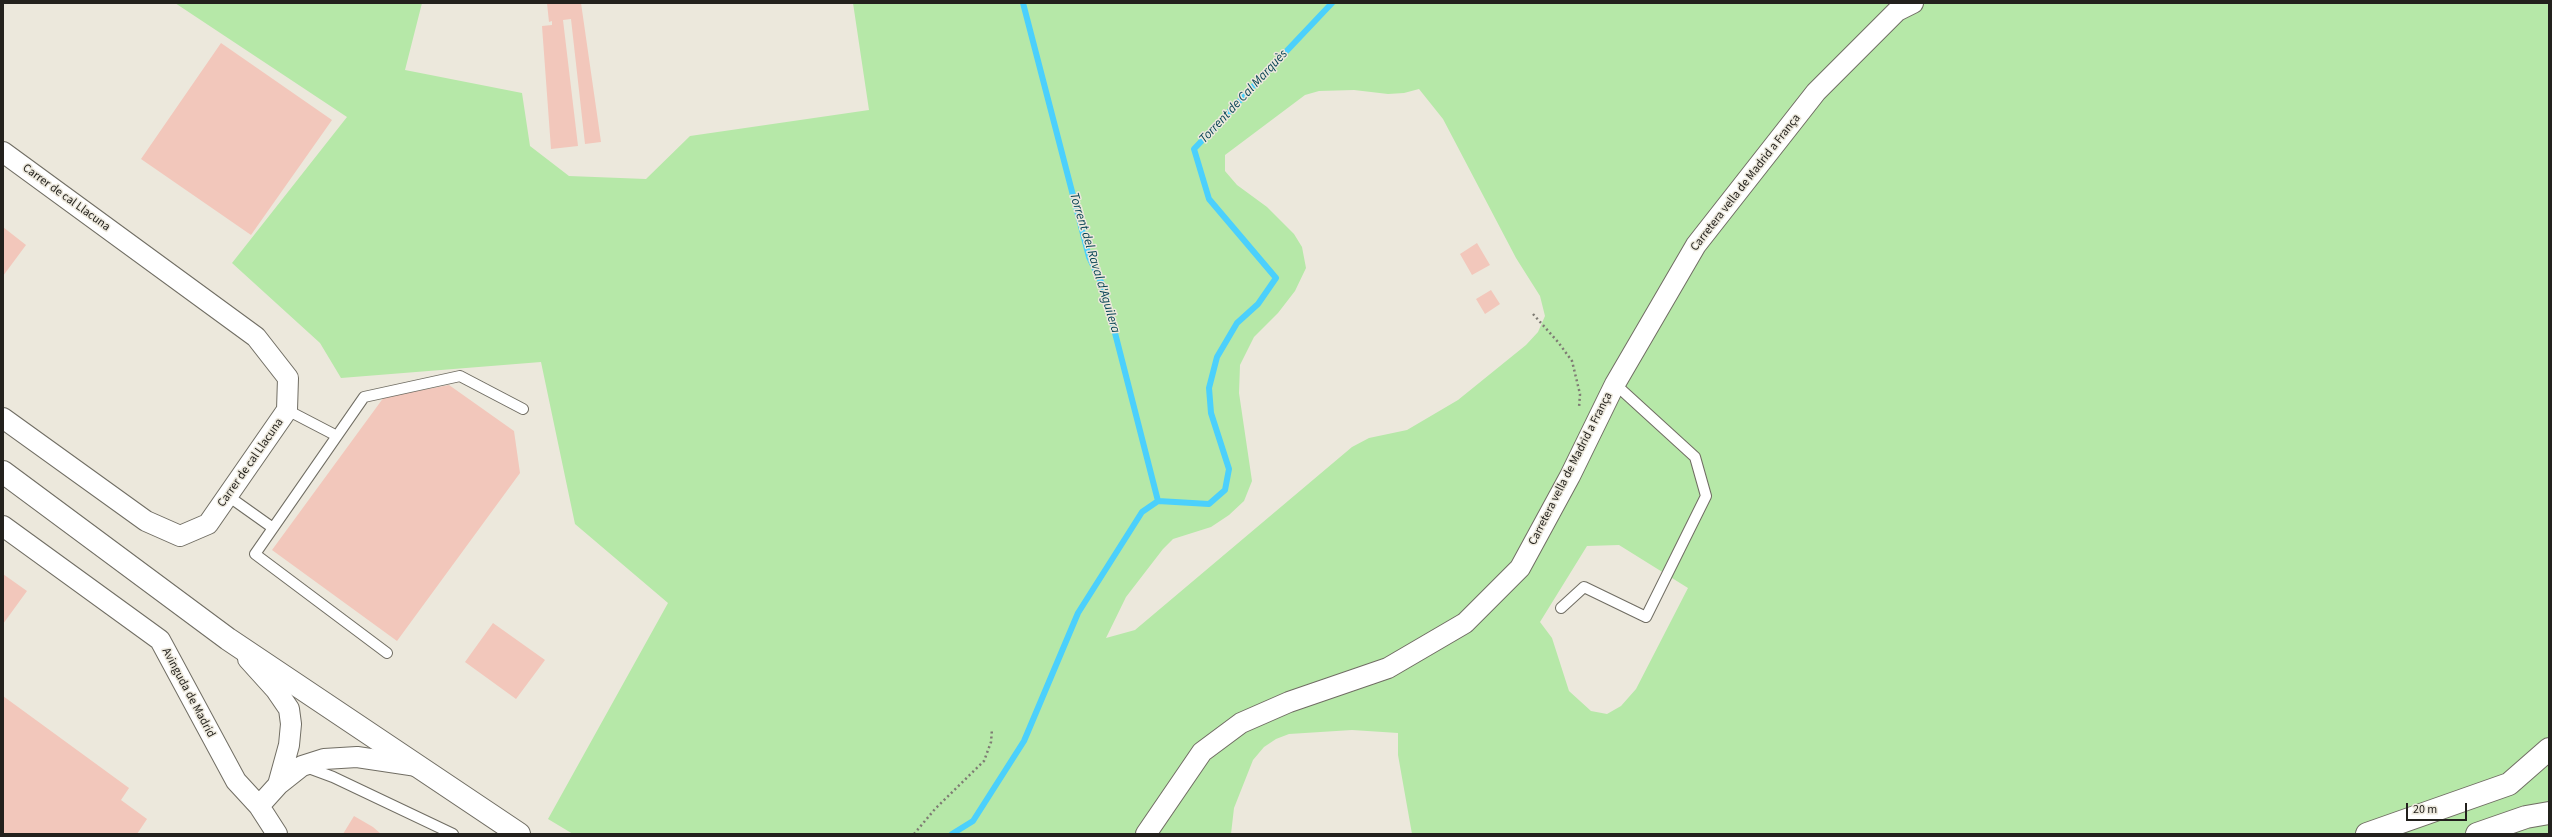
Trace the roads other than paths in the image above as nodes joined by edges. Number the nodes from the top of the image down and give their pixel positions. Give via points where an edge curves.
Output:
1 (1913, 3) edge
2 (3, 152) edge
3 (1615, 384) junction
4 (523, 409) dead end
5 (287, 410) junction
6 (3, 418) edge
7 (337, 436) junction
8 (3, 472) edge
9 (228, 496) junction
10 (3, 526) edge
11 (273, 528) junction
12 (1561, 608) dead end
13 (228, 639) junction
14 (387, 653) dead end
15 (2549, 749) edge
16 (302, 766) junction
17 (417, 766) junction
18 (278, 785) junction
19 (259, 806) junction
20 (2549, 813) edge
21 (277, 834) edge
22 (453, 834) edge
23 (519, 834) edge
24 (1146, 834) edge
25 (2368, 834) edge
26 (2477, 834) edge

1 - 3 street, Carretera vella de Madrid a França via 1897,11 1816,92 1696,245
2 - 5 street, Carrer de cal Llacuna via 256,337 288,378
3 - 12 lane via 1695,457 1706,496 1646,617 1584,587
3 - 24 street, Carretera vella de Madrid a França via 1570,476 1520,568 1465,623 1388,668 1289,702 1240,723 1202,752
4 - 7 lane via 460,376 364,397
5 - 7 lane
5 - 9 street, Carrer de cal Llacuna
6 - 9 street, Carrer de cal Llacuna via 146,522 180,536 208,524
7 - 11 lane
8 - 13 main road
9 - 11 lane
10 - 19 street, Avinguda de Madrid via 160,640 236,781
11 - 14 lane via 255,554
13 - 17 main road
13 - 18 street via 264,675 289,709 291,724 288,745
15 - 25 main road via 2509,784
16 - 17 street via 336,756 377,759
16 - 18 street
16 - 22 lane via 333,777
17 - 23 main road
18 - 19 street
19 - 21 street, Avinguda de Madrid
20 - 26 main road via 2526,817

